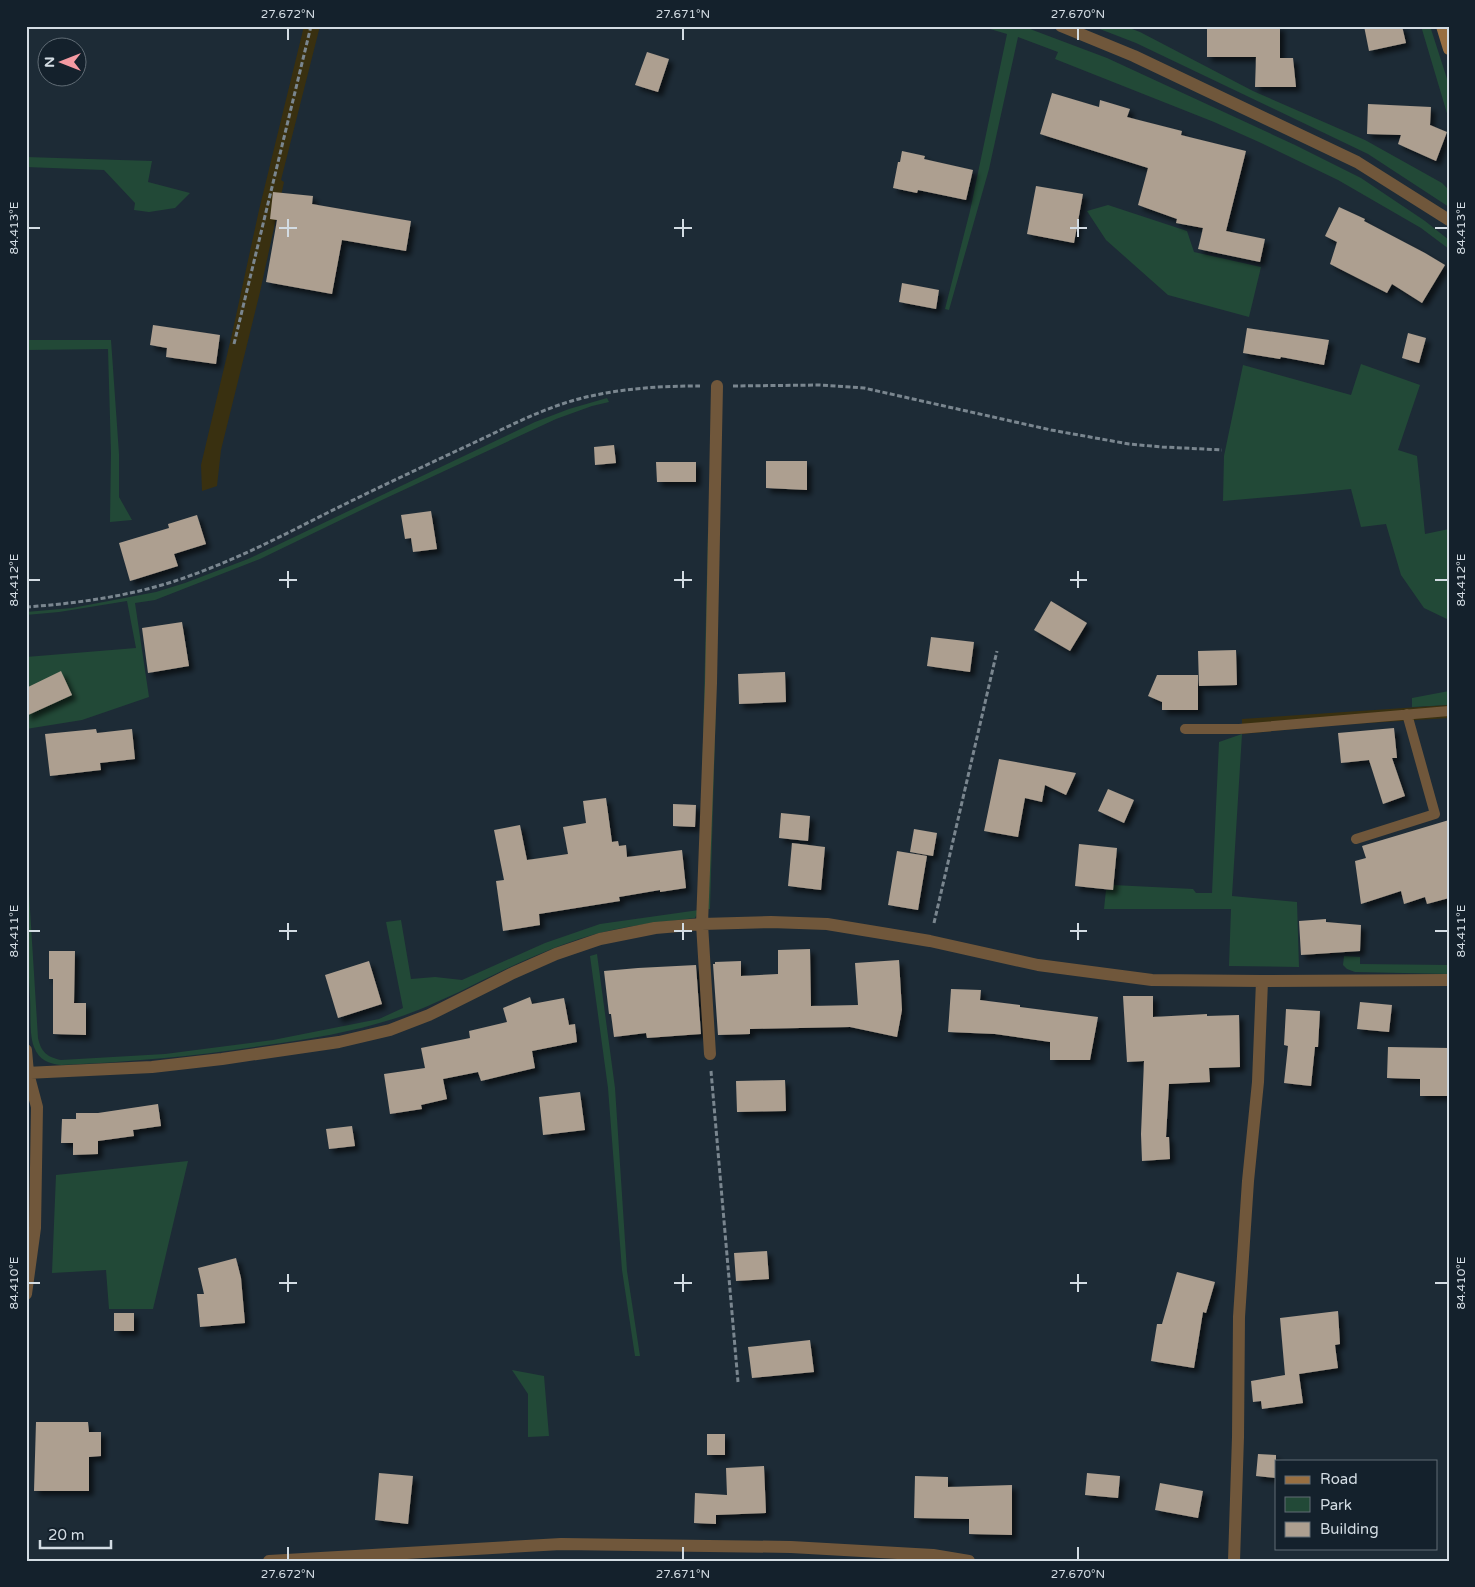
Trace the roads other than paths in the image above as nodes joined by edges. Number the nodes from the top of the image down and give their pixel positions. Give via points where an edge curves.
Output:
1 (1061, 26) edge
2 (1442, 26) edge
3 (1449, 49) edge
4 (1449, 220) edge
5 (717, 386) road end
6 (1449, 710) edge
7 (1407, 714) junction
8 (1185, 730) dead end
9 (1356, 839) dead end
10 (702, 924) junction
11 (1449, 980) edge
12 (1262, 981) junction
13 (26, 1050) edge
14 (710, 1054) road end
15 (27, 1073) edge
16 (26, 1294) edge
17 (269, 1561) edge
18 (969, 1561) edge
19 (1234, 1561) edge

1 - 4 street via 1134,56 1357,162
2 - 3 main road
5 - 10 street
6 - 7 lane
7 - 8 lane via 1239,729
7 - 9 lane via 1435,814
10 - 12 street via 827,924 930,941 1038,965 1142,978
10 - 14 street
10 - 15 street via 655,928 556,954 429,1015 390,1030 340,1042 152,1067
11 - 12 street
12 - 19 street via 1258,1082 1239,1317
13 - 15 street
15 - 16 street via 37,1107 35,1228
17 - 18 street via 581,1544 792,1547 933,1555

